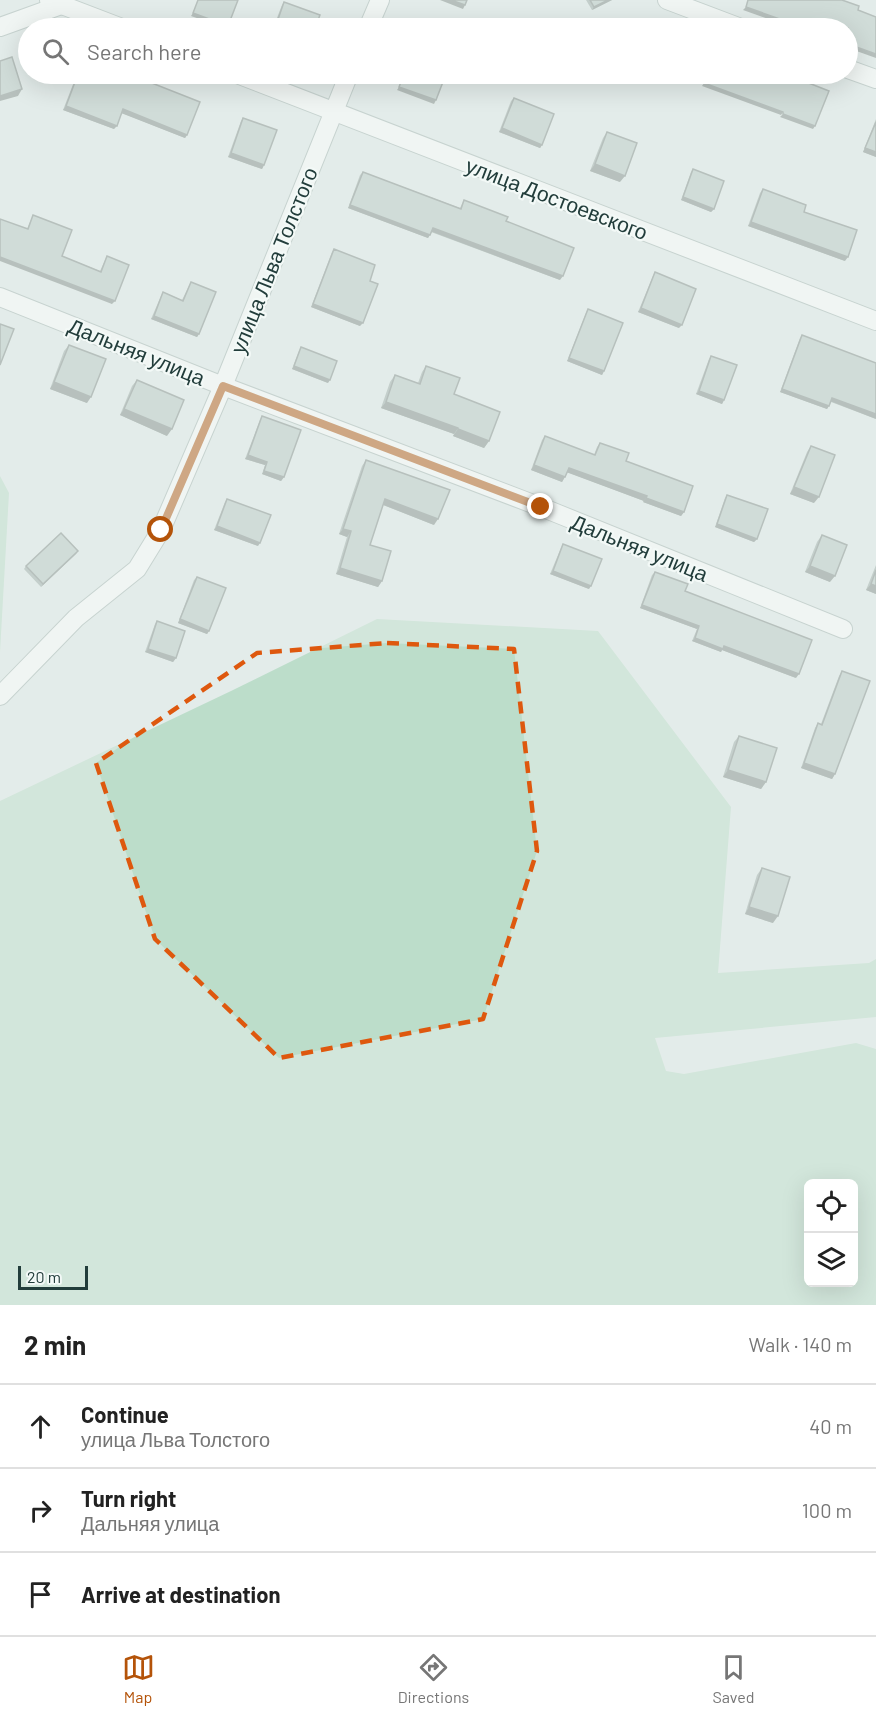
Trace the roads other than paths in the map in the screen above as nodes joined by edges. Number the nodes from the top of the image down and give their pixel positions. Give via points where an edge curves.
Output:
1 (380, 0) edge
2 (667, 0) edge
3 (55, 2) edge
4 (20, 18) edge
5 (97, 18) edge
6 (372, 18) edge
7 (715, 18) edge
8 (18, 19) edge
9 (0, 27) edge
10 (858, 73) edge
11 (876, 79) edge
12 (263, 84) edge
13 (345, 84) edge
14 (333, 111) junction
15 (0, 297) edge
16 (876, 321) edge
17 (223, 386) junction
18 (843, 629) dead end
19 (0, 696) edge

1 - 6 street
2 - 7 street
3 - 4 street
3 - 5 street
8 - 9 street
10 - 11 street
12 - 14 street, улица Достоевского
13 - 14 street, улица Льва Толстого
14 - 16 street, улица Достоевского
14 - 17 street, улица Льва Толстого
15 - 17 street, Дальняя улица
17 - 18 street, Дальняя улица via 541,507
17 - 19 street, улица Льва Толстого via 161,530 137,569 76,618

